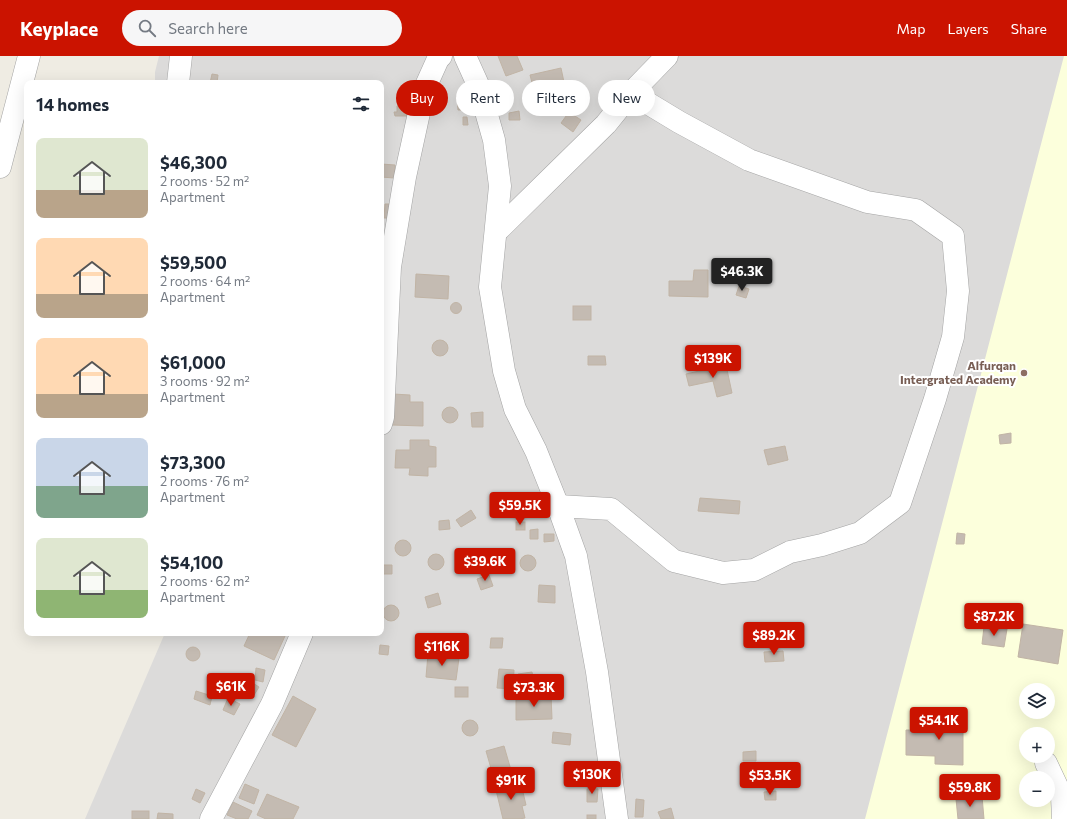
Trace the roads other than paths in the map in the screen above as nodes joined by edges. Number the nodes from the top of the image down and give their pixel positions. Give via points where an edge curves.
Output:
1 (29, 56) edge
2 (181, 56) edge
3 (441, 56) edge
4 (465, 56) edge
5 (666, 56) edge
6 (178, 80) edge
7 (644, 80) edge
8 (655, 108) edge
9 (613, 116) edge
10 (0, 167) edge
11 (496, 232) junction
12 (384, 396) edge
13 (558, 506) junction
14 (301, 636) edge
15 (1046, 763) dead end
16 (210, 819) edge
17 (617, 819) edge
18 (1064, 819) edge

1 - 10 street
2 - 6 street
3 - 12 street via 424,90 405,177 390,267
4 - 11 street via 479,87 494,140 500,186
5 - 7 street
8 - 13 street via 749,160 868,202 916,210 954,236 958,291 953,337 900,503 860,533 822,546 790,552 754,570 723,573 674,561 611,509
9 - 11 street
11 - 13 street via 490,287 504,371 514,409 536,451
13 - 17 street via 576,556 597,672
14 - 16 street via 272,704
15 - 18 street via 1062,797

